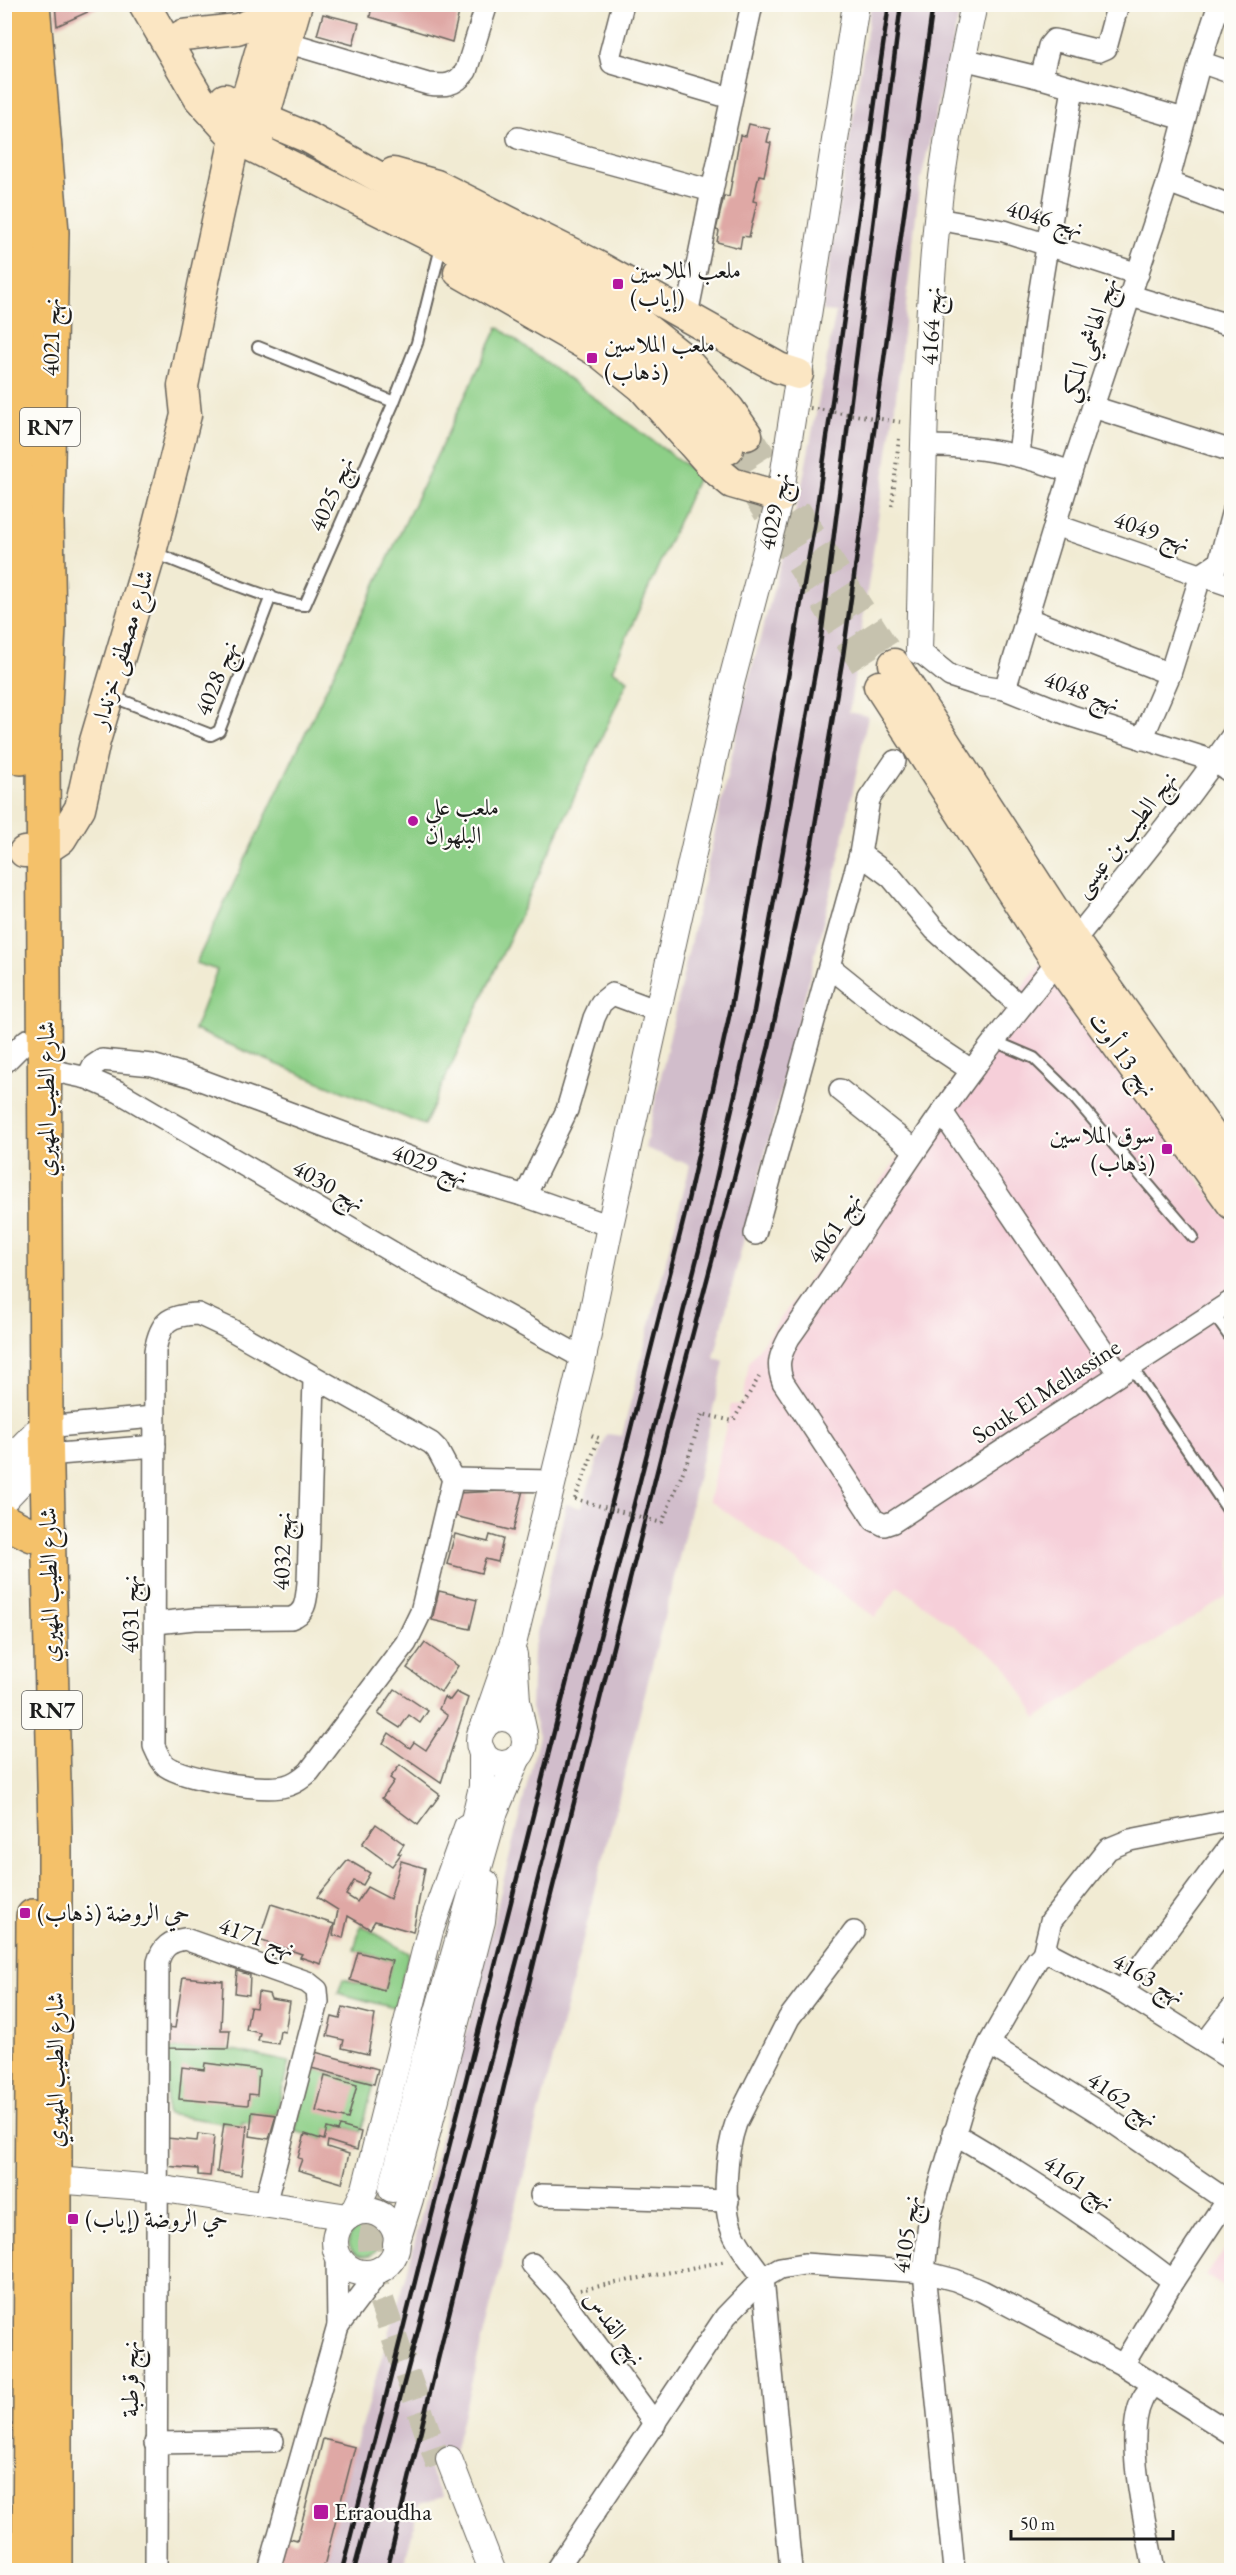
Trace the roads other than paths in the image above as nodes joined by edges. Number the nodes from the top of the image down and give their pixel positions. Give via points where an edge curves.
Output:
1 (9, 4) edge
2 (33, 4) edge
3 (144, 4) edge
4 (168, 4) edge
5 (297, 4) edge
6 (487, 4) edge
7 (623, 4) edge
8 (752, 4) edge
9 (856, 4) edge
10 (974, 4) edge
11 (1118, 4) edge
12 (1218, 4) edge
13 (272, 11) edge
14 (183, 35) junction
15 (286, 42) junction
16 (963, 59) junction
17 (1200, 62) junction
18 (1232, 73) edge
19 (1041, 78) junction
20 (1074, 88) junction
21 (731, 98) junction
22 (253, 114) junction
23 (1184, 119) junction
24 (518, 138) dead end
25 (245, 143) junction
26 (342, 158) junction
27 (1167, 182) junction
28 (712, 191) junction
29 (1232, 206) edge
30 (937, 219) junction
31 (1047, 244) junction
32 (440, 252) junction
33 (1138, 274) junction
34 (1131, 296) junction
35 (687, 315) junction
36 (1232, 326) edge
37 (258, 347) dead end
38 (798, 374) junction
39 (394, 402) junction
40 (1093, 407) junction
41 (924, 446) junction
42 (1232, 451) edge
43 (1019, 454) junction
44 (1071, 472) junction
45 (780, 497) junction
46 (1232, 514) edge
47 (1055, 525) junction
48 (151, 552) junction
49 (1201, 575) junction
50 (1232, 586) edge
51 (271, 596) junction
52 (1026, 618) junction
53 (897, 667) junction
54 (1170, 674) junction
55 (1005, 689) junction
56 (108, 695) junction
57 (1232, 736) edge
58 (1142, 739) junction
59 (895, 761) dead end
60 (1223, 767) edge
61 (33, 851) junction
62 (860, 854) junction
63 (1065, 951) junction
64 (830, 967) junction
65 (1020, 1006) junction
66 (658, 1011) junction
67 (27, 1040) junction
68 (994, 1041) junction
69 (4, 1063) edge
70 (45, 1069) junction
71 (971, 1070) junction
72 (87, 1078) junction
73 (840, 1090) dead end
74 (942, 1112) junction
75 (915, 1150) junction
76 (1232, 1164) edge
77 (522, 1195) junction
78 (1232, 1204) edge
79 (610, 1226) junction
80 (755, 1234) dead end
81 (1193, 1237) dead end
82 (1232, 1302) edge
83 (1213, 1313) junction
84 (1232, 1340) edge
85 (583, 1358) junction
86 (1125, 1370) junction
87 (314, 1378) junction
88 (153, 1417) junction
89 (155, 1446) junction
90 (31, 1452) edge
91 (453, 1479) junction
92 (553, 1481) junction
93 (4, 1500) edge
94 (1232, 1516) edge
95 (888, 1524) joint
96 (18, 1528) edge
97 (156, 1623) junction
98 (514, 1640) junction
99 (482, 1740) junction
100 (521, 1745) junction
101 (482, 1787) junction
102 (495, 1812) junction
103 (1232, 1820) edge
104 (1232, 1843) edge
105 (854, 1932) dead end
106 (1040, 1957) junction
107 (1122, 1991) junction
108 (1232, 2008) edge
109 (1206, 2042) junction
110 (989, 2044) junction
111 (1232, 2060) edge
112 (953, 2133) junction
113 (55, 2180) junction
114 (157, 2188) junction
115 (541, 2195) dead end
116 (1229, 2196) edge
117 (728, 2201) junction
118 (265, 2204) junction
119 (316, 2212) junction
120 (350, 2215) junction
121 (396, 2244) junction
122 (336, 2249) junction
123 (532, 2264) dead end
124 (382, 2268) junction
125 (924, 2272) junction
126 (763, 2278) junction
127 (1173, 2281) junction
128 (338, 2326) junction
129 (1124, 2365) junction
130 (1153, 2385) junction
131 (656, 2424) junction
132 (1232, 2434) edge
133 (273, 2441) dead end
134 (155, 2443) junction
135 (29, 2571) edge
136 (55, 2571) edge
137 (156, 2571) edge
138 (269, 2571) edge
139 (480, 2571) edge
140 (492, 2571) edge
141 (556, 2571) edge
142 (791, 2571) edge
143 (954, 2571) edge
144 (1154, 2571) edge

1 - 61 main road, نهج 4021 / RN7 via 24,230 21,738
2 - 61 main road, نهج 4021 / RN7 via 52,232 49,627
3 - 25 main road via 199,98
4 - 14 main road
5 - 15 main road
6 - 15 street via 466,71 459,80 444,86
7 - 21 street via 610,54 612,63
8 - 21 street
9 - 38 street, نهج 4029
10 - 16 street, نهج 4164
11 - 19 street via 1106,48 1099,51 1054,40
12 - 17 street, نهج الهاشمي المكي
13 - 14 main road via 237,29
13 - 22 main road
14 - 22 main road via 224,99
15 - 22 main road
16 - 19 street
16 - 30 street, نهج 4164 via 950,120
17 - 18 street
17 - 23 street, نهج الهاشمي المكي
19 - 20 street
20 - 23 street
20 - 31 street
21 - 28 street
22 - 25 main road, شارع مصطفى خزندار
22 - 26 main road via 309,138
23 - 27 street, نهج الهاشمي المكي
24 - 28 street
25 - 32 main road via 296,167
25 - 48 main road, شارع مصطفى خزندار via 183,386 186,415
26 - 32 main road via 629,315 683,358 707,383 738,442 662,370 581,313
26 - 35 main road via 436,184
27 - 29 street
27 - 33 street, نهج الهاشمي المكي
28 - 35 street
30 - 31 street, نهج 4046 via 1004,231
30 - 41 street, نهج 4164
31 - 33 street, نهج 4046
31 - 43 street
32 - 39 lane, نهج 4025 via 417,343
32 - 45 main road via 600,353 642,387 732,483
33 - 34 street, نهج الهاشمي المكي
34 - 36 street
34 - 40 street, نهج الهاشمي المكي
35 - 38 main road via 779,368
37 - 39 lane
38 - 45 street, نهج 4029
39 - 51 lane, نهج 4025 via 308,602 301,606
40 - 42 street
40 - 44 street, نهج الهاشمي المكي
41 - 43 street via 963,445
41 - 53 street, نهج 4164
43 - 44 street
44 - 47 street, نهج الهاشمي المكي
45 - 66 street, نهج 4029 via 730,687
46 - 49 street via 1219,563
47 - 49 street, نهج 4049
47 - 52 street, نهج الهاشمي المكي
48 - 51 lane, نهج 4025
48 - 56 main road, شارع مصطفى خزندار
49 - 50 street, نهج 4049
49 - 54 street
51 - 56 lane, نهج 4028 via 219,731 211,735
52 - 54 street
52 - 55 street, نهج الهاشمي المكي
53 - 55 street, نهج 4048
53 - 63 main road
54 - 58 street
55 - 58 street, نهج 4048
56 - 61 main road, شارع مصطفى خزندار via 80,808 61,839
57 - 60 street, نهج الطيب بن عيسى
58 - 60 street, نهج 4048
59 - 62 street via 869,800
60 - 63 street, نهج الطيب بن عيسى
61 - 67 main road, شارع الطيب المهيري / RN7
61 - 70 main road, شارع الطيب المهيري / RN7
62 - 64 street
62 - 65 street via 891,877 935,930
63 - 65 street, نهج 4061
63 - 76 main road, نهج 13 أوت
63 - 78 main road, نهج 13 أوت
64 - 71 street via 896,1020
64 - 80 street
65 - 68 street, نهج 4061
66 - 77 street via 612,994 601,1003 567,1110 533,1181
66 - 79 street, نهج 4029
67 - 69 street
67 - 90 main road, شارع الطيب المهيري / RN7
68 - 71 street, نهج 4061
68 - 81 lane via 1034,1059 1072,1095
70 - 72 street, نهج 4030
70 - 90 main road, شارع الطيب المهيري / RN7
71 - 74 street, نهج 4061
72 - 77 street, نهج 4029 via 93,1066 102,1060 152,1065
72 - 85 street, نهج 4030 via 127,1097 409,1262
73 - 75 street
74 - 75 street, نهج 4061
74 - 86 street
75 - 95 street, نهج 4061 via 789,1338 778,1367 783,1382 874,1520
77 - 79 street
79 - 85 street, نهج 4029
82 - 83 street, Souk El Mellassine
83 - 84 lane
83 - 86 street, Souk El Mellassine
85 - 92 street, نهج 4029
86 - 94 lane
86 - 95 street, Souk El Mellassine
87 - 88 street, نهج 4031 via 198,1314 173,1318 158,1335
87 - 91 street, نهج 4031 via 431,1443
87 - 97 street, نهج 4032 via 308,1583 302,1612 291,1618
88 - 89 street, نهج 4031
88 - 90 street
89 - 90 street
89 - 97 street, نهج 4031
90 - 93 street
90 - 96 main road, شارع الطيب المهيري / RN7
90 - 113 main road, شارع الطيب المهيري / RN7 via 55,1829
91 - 92 street
91 - 97 street, نهج 4031 via 421,1612 406,1643 309,1772 296,1782 284,1787 230,1785 165,1765 158,1756 154,1734
92 - 98 street, نهج 4029
96 - 135 main road, شارع الطيب المهيري / RN7 via 34,1847
98 - 99 street
98 - 100 street
99 - 100 street via 492,1761 500,1764
99 - 100 street via 494,1720 508,1719 515,1722
99 - 101 street
100 - 102 street
101 - 102 street via 386,2187
101 - 120 street via 430,1931 365,2189
102 - 121 street via 482,1921
103 - 106 street, نهج 4105 via 1108,1848 1051,1921
104 - 107 street
105 - 117 street via 789,2018 736,2123 730,2142
106 - 107 street, نهج 4163 via 1057,1955
106 - 110 street, نهج 4105
107 - 109 street, نهج 4163
108 - 109 street
109 - 111 street, نهج 4163
110 - 112 street, نهج 4105
110 - 116 street, نهج 4162
112 - 125 street, نهج 4105 via 929,2221
112 - 127 street, نهج 4161 via 1087,2218
113 - 114 street
113 - 136 main road, شارع الطيب المهيري / RN7
114 - 118 street
114 - 118 street, نهج 4171 via 158,1962 170,1943 185,1940 307,1982 319,1996
114 - 134 street, نهج قرطبة
115 - 117 street
116 - 127 street
117 - 126 street via 734,2235
118 - 119 street
119 - 120 street
119 - 122 street
120 - 121 street via 366,2211 385,2218
120 - 122 street via 340,2224
121 - 124 street
122 - 124 street via 352,2269 372,2272
122 - 128 street
123 - 131 street, نهج القدس
124 - 128 street
125 - 126 street via 804,2264 780,2268
125 - 129 street via 982,2291
125 - 143 street, نهج 4105
126 - 131 street via 726,2316
126 - 142 street
127 - 129 street
128 - 138 street
129 - 130 street
130 - 132 street
130 - 144 street via 1141,2400 1134,2452
131 - 141 street
133 - 134 street
134 - 137 street, نهج قرطبة
139 - 140 street via 444,2462

